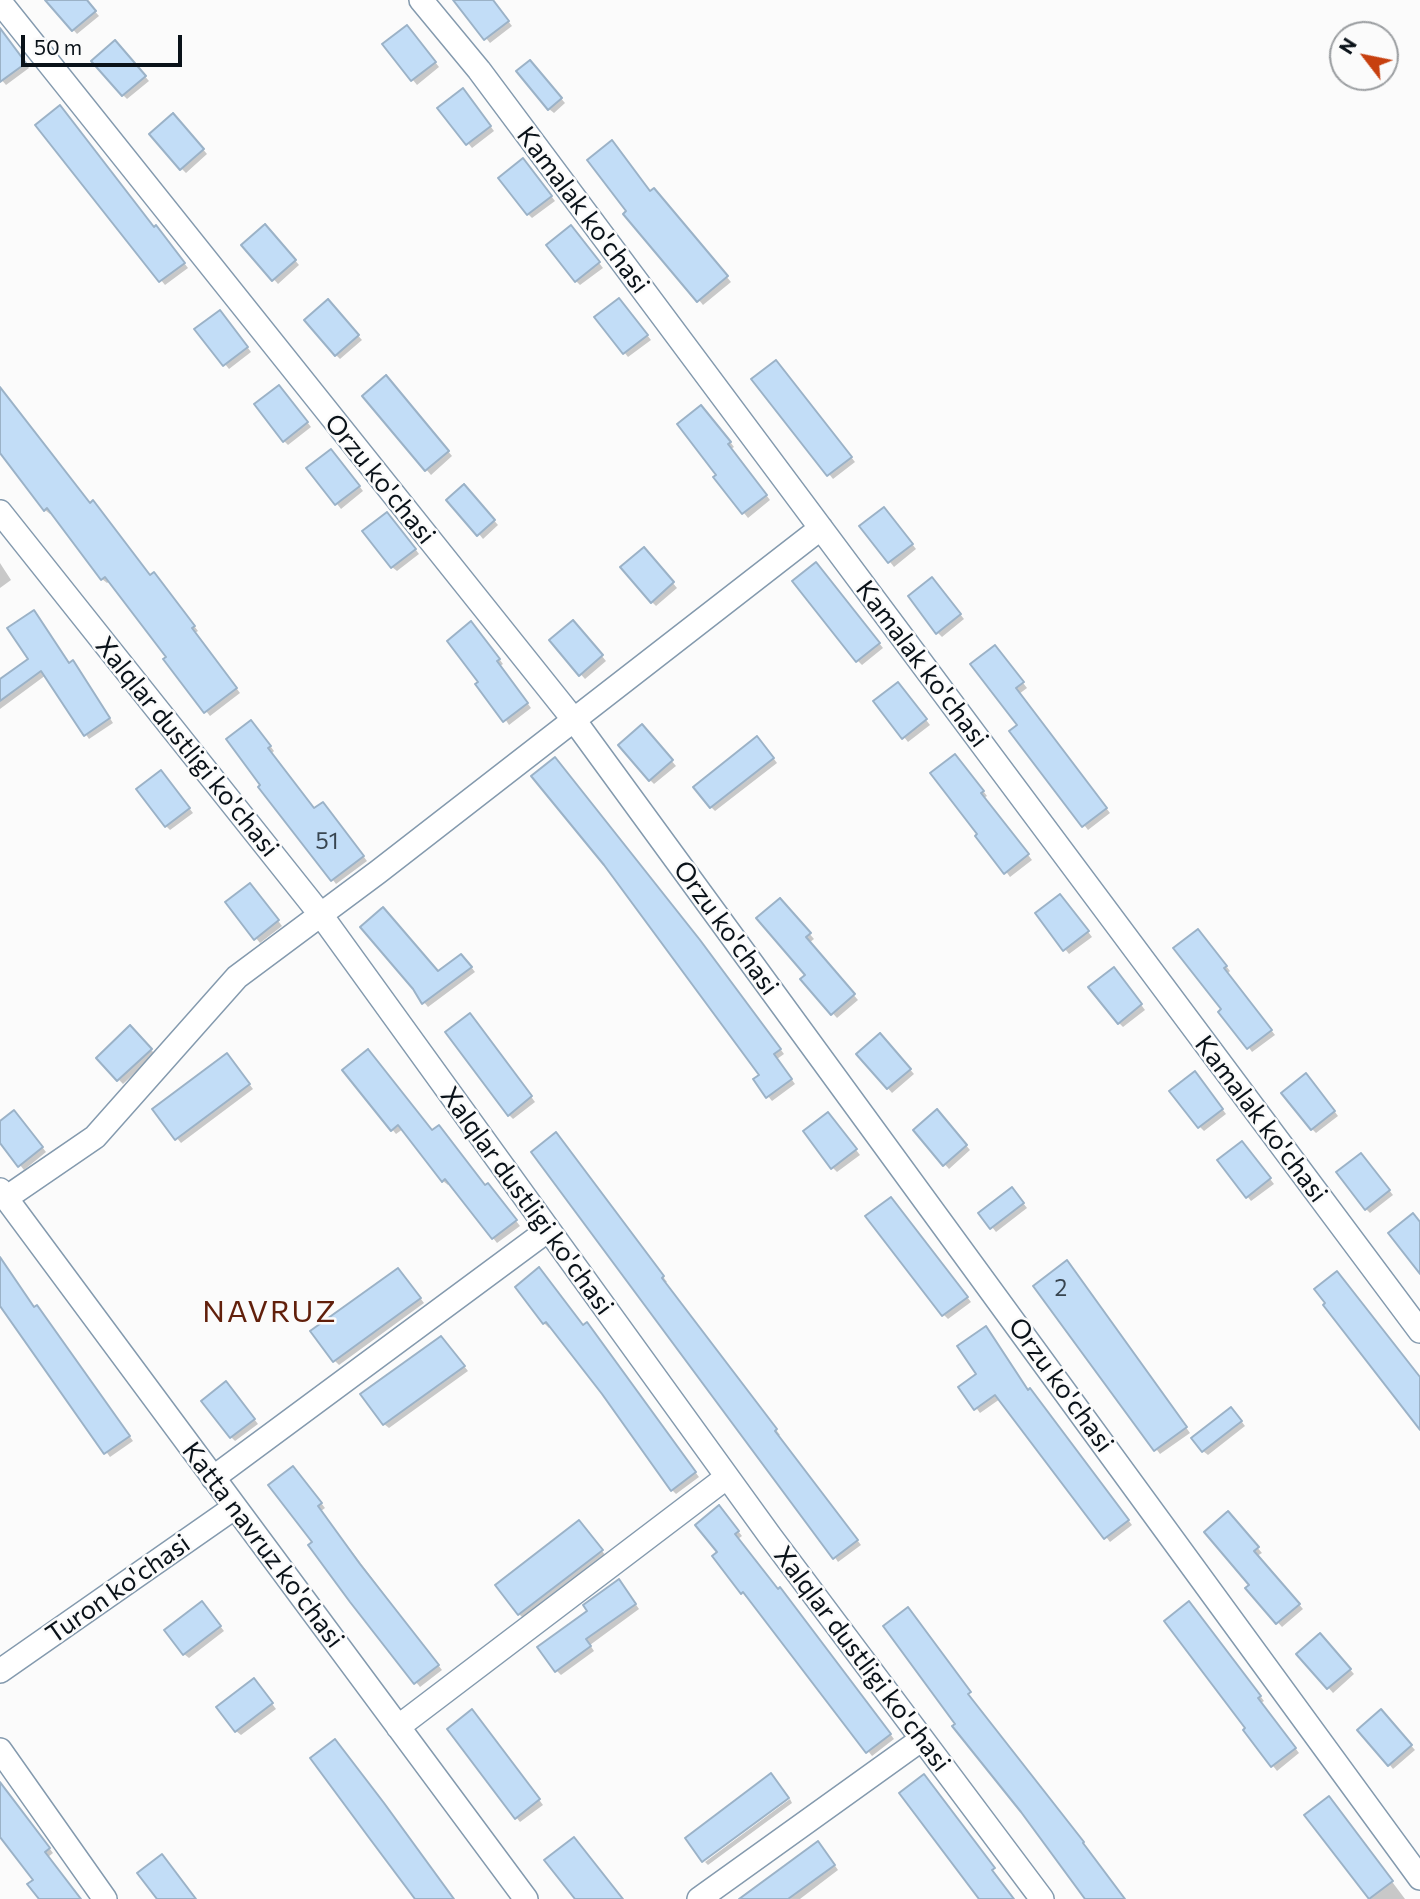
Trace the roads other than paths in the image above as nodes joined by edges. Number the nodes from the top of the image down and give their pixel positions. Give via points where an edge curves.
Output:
1 (421, 0) edge
2 (0, 2) edge
3 (0, 512) edge
4 (821, 528) junction
5 (575, 720) junction
6 (321, 915) junction
7 (3, 1194) edge
8 (548, 1230) junction
9 (1420, 1331) edge
10 (727, 1477) junction
11 (213, 1478) junction
12 (235, 1507) junction
13 (0, 1671) edge
14 (398, 1727) junction
15 (922, 1739) junction
16 (0, 1749) edge
17 (1420, 1878) edge
18 (105, 1899) edge
19 (526, 1899) edge
20 (699, 1899) edge
21 (1042, 1899) edge

1 - 4 street, Kamalak ko'chasi via 479,69
2 - 5 street, Orzu ko'chasi
3 - 6 street, Xalqlar dustligi ko'chasi
4 - 5 street
4 - 9 street, Kamalak ko'chasi
5 - 6 street
5 - 17 street, Orzu ko'chasi
6 - 7 street via 237,977 94,1138
6 - 8 street, Xalqlar dustligi ko'chasi
7 - 11 street, Katta navruz ko'chasi
8 - 10 street, Xalqlar dustligi ko'chasi
8 - 11 street
10 - 14 street
10 - 15 street, Xalqlar dustligi ko'chasi
11 - 12 street, Katta navruz ko'chasi
12 - 13 street, Turon ko'chasi
12 - 14 street, Katta navruz ko'chasi
14 - 19 street, Katta navruz ko'chasi
15 - 20 street
15 - 21 street, Xalqlar dustligi ko'chasi
16 - 18 street

